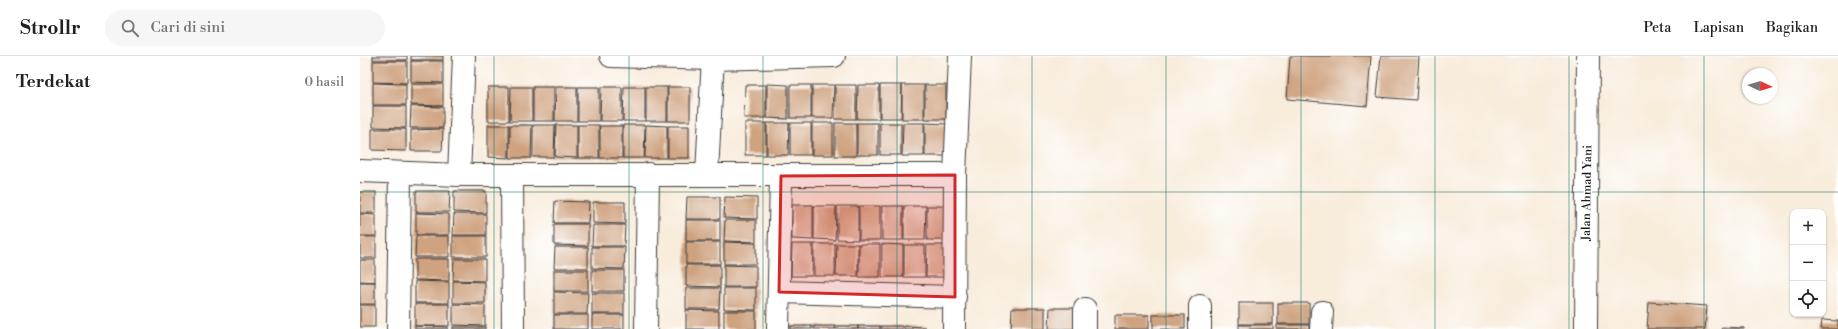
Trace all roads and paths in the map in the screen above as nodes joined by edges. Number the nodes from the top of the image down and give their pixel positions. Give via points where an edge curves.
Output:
1 (464, 56) edge
2 (611, 56) edge
3 (834, 56) edge
4 (960, 56) edge
5 (1588, 56) edge
6 (713, 58) edge
7 (360, 170) edge
8 (400, 173) junction
9 (648, 174) junction
10 (707, 174) junction
11 (459, 175) junction
12 (512, 175) junction
13 (955, 175) junction
14 (781, 176) junction
15 (779, 292) junction
16 (955, 297) junction
17 (1200, 306) dead end
18 (398, 329) edge
19 (513, 329) edge
20 (646, 329) edge
21 (778, 329) edge
22 (954, 329) edge
23 (1200, 329) edge
24 (1586, 329) edge

1 - 11 street
2 - 6 street
3 - 6 street
4 - 13 street
5 - 24 street, Jalan Ahmad Yani
6 - 10 street
7 - 8 street
8 - 11 street
8 - 18 street
9 - 10 street
9 - 12 street
9 - 20 street
10 - 14 street
11 - 12 street
12 - 19 street
13 - 14 street
13 - 16 street
14 - 15 street
15 - 16 street
15 - 21 street
16 - 22 street
17 - 23 street

